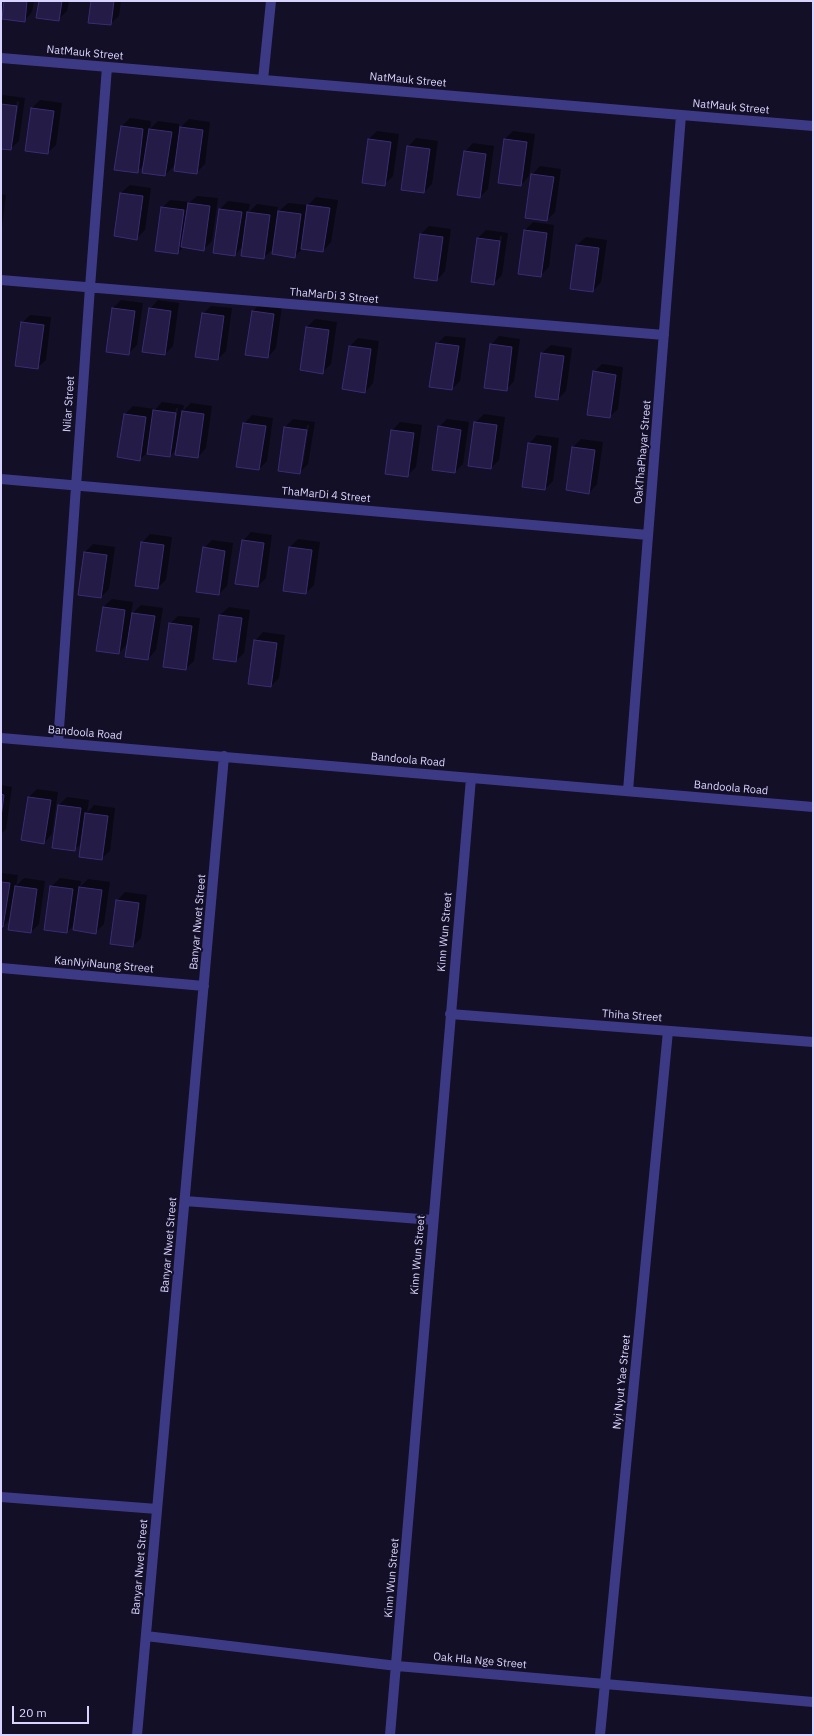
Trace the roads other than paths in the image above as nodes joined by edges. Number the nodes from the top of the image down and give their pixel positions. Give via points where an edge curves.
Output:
1 (271, 1) edge
2 (1, 58) edge
3 (108, 67) junction
4 (263, 80) junction
5 (681, 115) junction
6 (813, 126) edge
7 (1, 280) edge
8 (90, 287) junction
9 (664, 335) junction
10 (1, 479) edge
11 (76, 485) junction
12 (648, 535) junction
13 (1, 738) edge
14 (58, 743) junction
15 (224, 756) junction
16 (471, 778) junction
17 (628, 791) junction
18 (813, 807) edge
19 (1, 968) edge
20 (204, 986) junction
21 (450, 1014) junction
22 (668, 1031) junction
23 (813, 1042) edge
24 (185, 1201) junction
25 (433, 1220) junction
26 (1, 1497) edge
27 (157, 1509) junction
28 (146, 1636) junction
29 (397, 1666) junction
30 (605, 1684) junction
31 (813, 1702) edge
32 (137, 1735) edge
33 (390, 1735) edge
34 (600, 1735) edge

1 - 4 street
2 - 3 street, NatMauk Street
3 - 4 street, NatMauk Street
3 - 8 street, Nilar Street
4 - 5 street, NatMauk Street
5 - 6 street, NatMauk Street
5 - 9 street, OakThaPhayar Street
7 - 8 street, ThaMarDi 3 Street
8 - 9 street, ThaMarDi 3 Street
8 - 11 street, Nilar Street
9 - 12 street, OakThaPhayar Street
10 - 11 street, ThaMarDi 4 Street
11 - 12 street, ThaMarDi 4 Street
11 - 14 street, Nilar Street
12 - 17 street, OakThaPhayar Street
13 - 14 street, Bandoola Road
14 - 15 street, Bandoola Road
15 - 16 street, Bandoola Road
15 - 20 street, Banyar Nwet Street
16 - 17 street, Bandoola Road
16 - 21 street, Kinn Wun Street
17 - 18 street, Bandoola Road
19 - 20 street, KanNyiNaung Street
20 - 24 street, Banyar Nwet Street
21 - 22 street, Thiha Street
21 - 25 street, Kinn Wun Street
22 - 23 street, Thiha Street
22 - 30 street, Nyi Nyut Yae Street
24 - 25 street
24 - 27 street, Banyar Nwet Street
25 - 29 street, Kinn Wun Street
26 - 27 street
27 - 28 street, Banyar Nwet Street
28 - 29 street, Oak Hla Nge Street
28 - 32 street, Banyar Nwet Street
29 - 30 street, Oak Hla Nge Street
29 - 33 street, Kinn Wun Street
30 - 31 street, Oak Hla Nge Street
30 - 34 street, Nyi Nyut Yae Street

